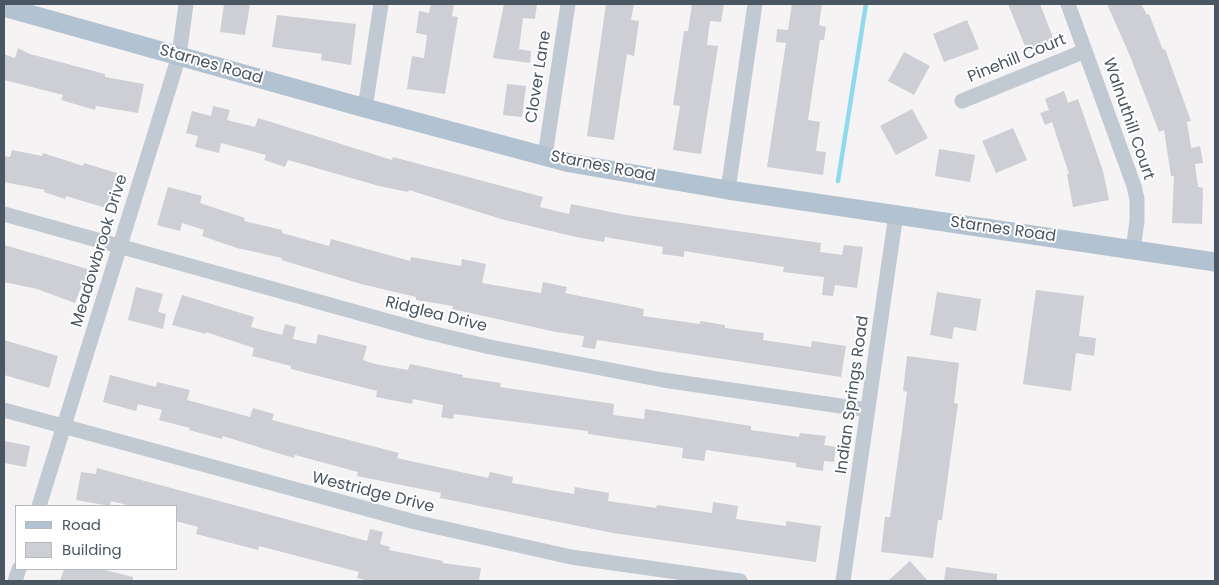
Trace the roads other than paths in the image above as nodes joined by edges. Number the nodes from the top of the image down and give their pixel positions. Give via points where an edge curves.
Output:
1 (186, 4) edge
2 (381, 4) edge
3 (568, 4) edge
4 (755, 4) edge
5 (1068, 4) edge
6 (4, 7) edge
7 (1086, 50) junction
8 (179, 56) junction
9 (962, 100) dead end
10 (365, 108) junction
11 (545, 156) junction
12 (728, 190) junction
13 (4, 214) edge
14 (896, 214) junction
15 (119, 246) junction
16 (1133, 250) junction
17 (1215, 262) edge
18 (4, 410) edge
19 (868, 410) junction
20 (65, 427) junction
21 (39, 505) edge
22 (740, 581) edge
23 (843, 581) edge

1 - 8 street, Meadowbrook Drive
2 - 10 street
3 - 11 street, Clover Lane
4 - 12 street
5 - 7 street, Walnuthill Court
6 - 8 main road, Starnes Road
7 - 9 street, Pinehill Court
7 - 16 street, Walnuthill Court via 1135,193 1137,221
8 - 10 main road, Starnes Road
8 - 15 street, Meadowbrook Drive
10 - 11 main road, Starnes Road
11 - 12 main road, Starnes Road
12 - 14 main road, Starnes Road
13 - 15 street, Ridglea Drive
14 - 16 main road, Starnes Road
14 - 19 street, Indian Springs Road
15 - 19 street, Ridglea Drive via 490,347 663,380
15 - 20 street, Meadowbrook Drive
16 - 17 main road, Starnes Road
18 - 20 street, Westridge Drive
19 - 23 street, Indian Springs Road
20 - 21 street, Meadowbrook Drive
20 - 22 street, Westridge Drive via 425,524 571,557

